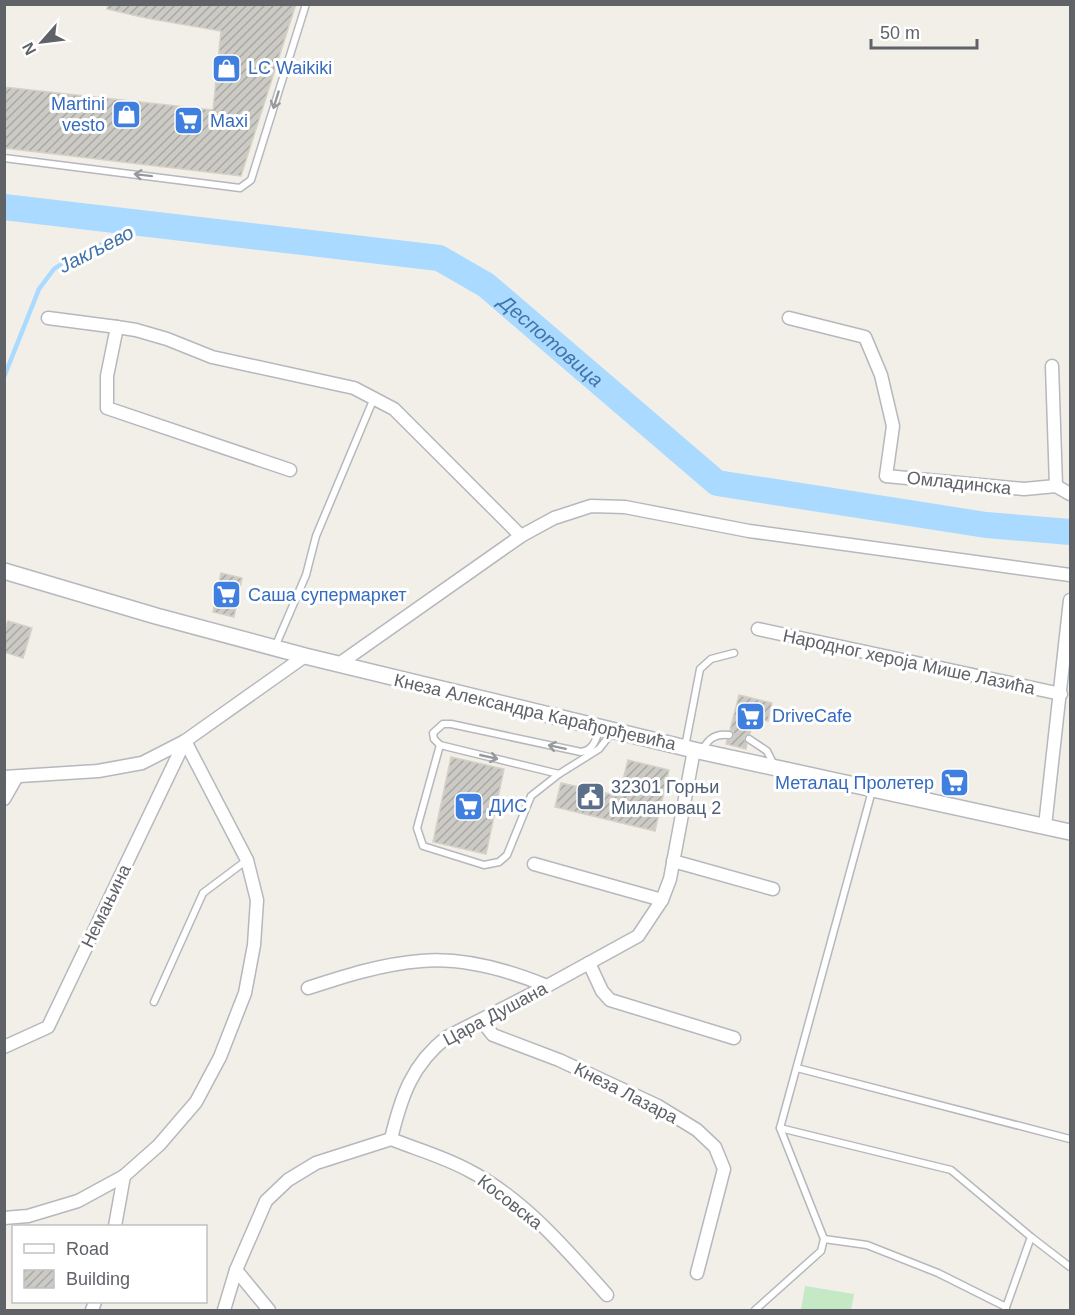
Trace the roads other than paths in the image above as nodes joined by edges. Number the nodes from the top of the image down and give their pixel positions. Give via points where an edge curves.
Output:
1 (306, 4) edge
2 (4, 158) edge
3 (48, 318) dead end
4 (789, 318) dead end
5 (117, 327) junction
6 (1052, 366) dead end
7 (374, 398) junction
8 (290, 470) dead end
9 (1056, 486) junction
10 (1071, 494) edge
11 (521, 536) junction
12 (4, 571) edge
13 (1071, 575) edge
14 (1071, 600) edge
15 (758, 629) dead end
16 (274, 648) junction
17 (734, 653) dead end
18 (305, 657) junction
19 (339, 664) junction
20 (1061, 694) junction
21 (1057, 716) junction
22 (1071, 719) edge
23 (607, 729) junction
24 (729, 735) dead end
25 (749, 739) dead end
26 (185, 741) junction
27 (440, 745) junction
28 (694, 750) junction
29 (775, 768) junction
30 (559, 774) junction
31 (10, 777) edge
32 (873, 790) junction
33 (4, 799) edge
34 (1045, 826) junction
35 (1071, 832) edge
36 (247, 860) junction
37 (673, 861) junction
38 (534, 864) dead end
39 (773, 889) dead end
40 (662, 900) junction
41 (589, 963) junction
42 (547, 986) junction
43 (308, 988) dead end
44 (154, 1002) dead end
45 (481, 1020) junction
46 (734, 1038) dead end
47 (4, 1047) edge
48 (797, 1068) junction
49 (780, 1128) junction
50 (391, 1139) junction
51 (1071, 1139) edge
52 (124, 1176) junction
53 (4, 1218) edge
54 (115, 1225) edge
55 (1030, 1237) junction
56 (824, 1239) junction
57 (1071, 1267) edge
58 (236, 1270) junction
59 (697, 1273) dead end
60 (608, 1295) dead end
61 (1005, 1309) edge
62 (224, 1311) edge
63 (269, 1311) edge
64 (755, 1311) edge

1 -> 2 lane via 251,180 240,188
3 - 5 street
4 - 9 street, Омладинска via 865,338 881,375 893,426 886,476 1024,489
5 - 7 street via 167,339 212,357 354,388
5 - 8 street via 107,376 107,408
6 - 9 street
7 - 11 street via 394,410
7 - 16 lane
9 - 10 street
11 - 13 street via 554,518 591,506 626,507 749,531
11 - 19 street
12 - 16 street, Кнеза Александра Карађорђевића
14 - 20 street
15 - 20 street, Народног хероја Мише Лазића
16 - 18 street, Кнеза Александра Карађорђевића
17 - 28 lane via 711,659 700,669
18 - 19 street, Кнеза Александра Карађорђевића
18 - 26 street
19 - 23 street, Кнеза Александра Карађорђевића
20 - 21 street
21 - 22 street
21 - 34 street
23 -> 27 lane via 593,747 581,752 443,724 433,733
23 - 28 street, Кнеза Александра Карађорђевића
23 - 30 lane via 599,749
24 - 28 lane via 713,736
25 - 29 lane via 767,751
26 - 31 street via 142,763 98,771
26 - 36 street
26 - 47 street, Немањина via 48,1027
27 -> 30 lane
27 - 30 lane via 417,828 419,838 423,846 484,865 499,862 507,855 531,796
28 - 29 street, Кнеза Александра Карађорђевића
28 - 37 street, Цара Душана
29 - 32 street, Кнеза Александра Карађорђевића
31 - 33 street
32 - 34 street, Кнеза Александра Карађорђевића
32 - 48 lane
34 - 35 street, Кнеза Александра Карађорђевића
36 - 44 lane via 203,893
36 - 52 street via 257,900 245,993 220,1057 196,1102 159,1145
37 - 39 street
37 - 40 street, Цара Душана
38 - 40 street
40 - 41 street, Цара Душана via 638,936
41 - 42 street, Цара Душана
41 - 46 street via 610,1000
42 - 43 street via 482,966 421,961 363,971
42 - 45 street, Цара Душана
45 - 50 street, Цара Душана via 447,1037 426,1055 399,1104
45 - 59 street, Кнеза Лазара via 493,1035 559,1060 658,1106 697,1130 715,1147 724,1169
48 - 49 lane
48 - 51 lane
49 - 55 lane via 951,1170
49 - 56 lane
50 - 58 street via 316,1163 288,1180 267,1202
50 - 60 street, Косовска via 467,1169 499,1189 552,1236
52 - 53 street via 78,1201 28,1216
52 - 54 street
55 - 57 lane
55 - 61 lane
56 - 61 lane via 867,1245 938,1273
56 - 64 lane via 821,1251
58 - 62 street
58 - 63 street

